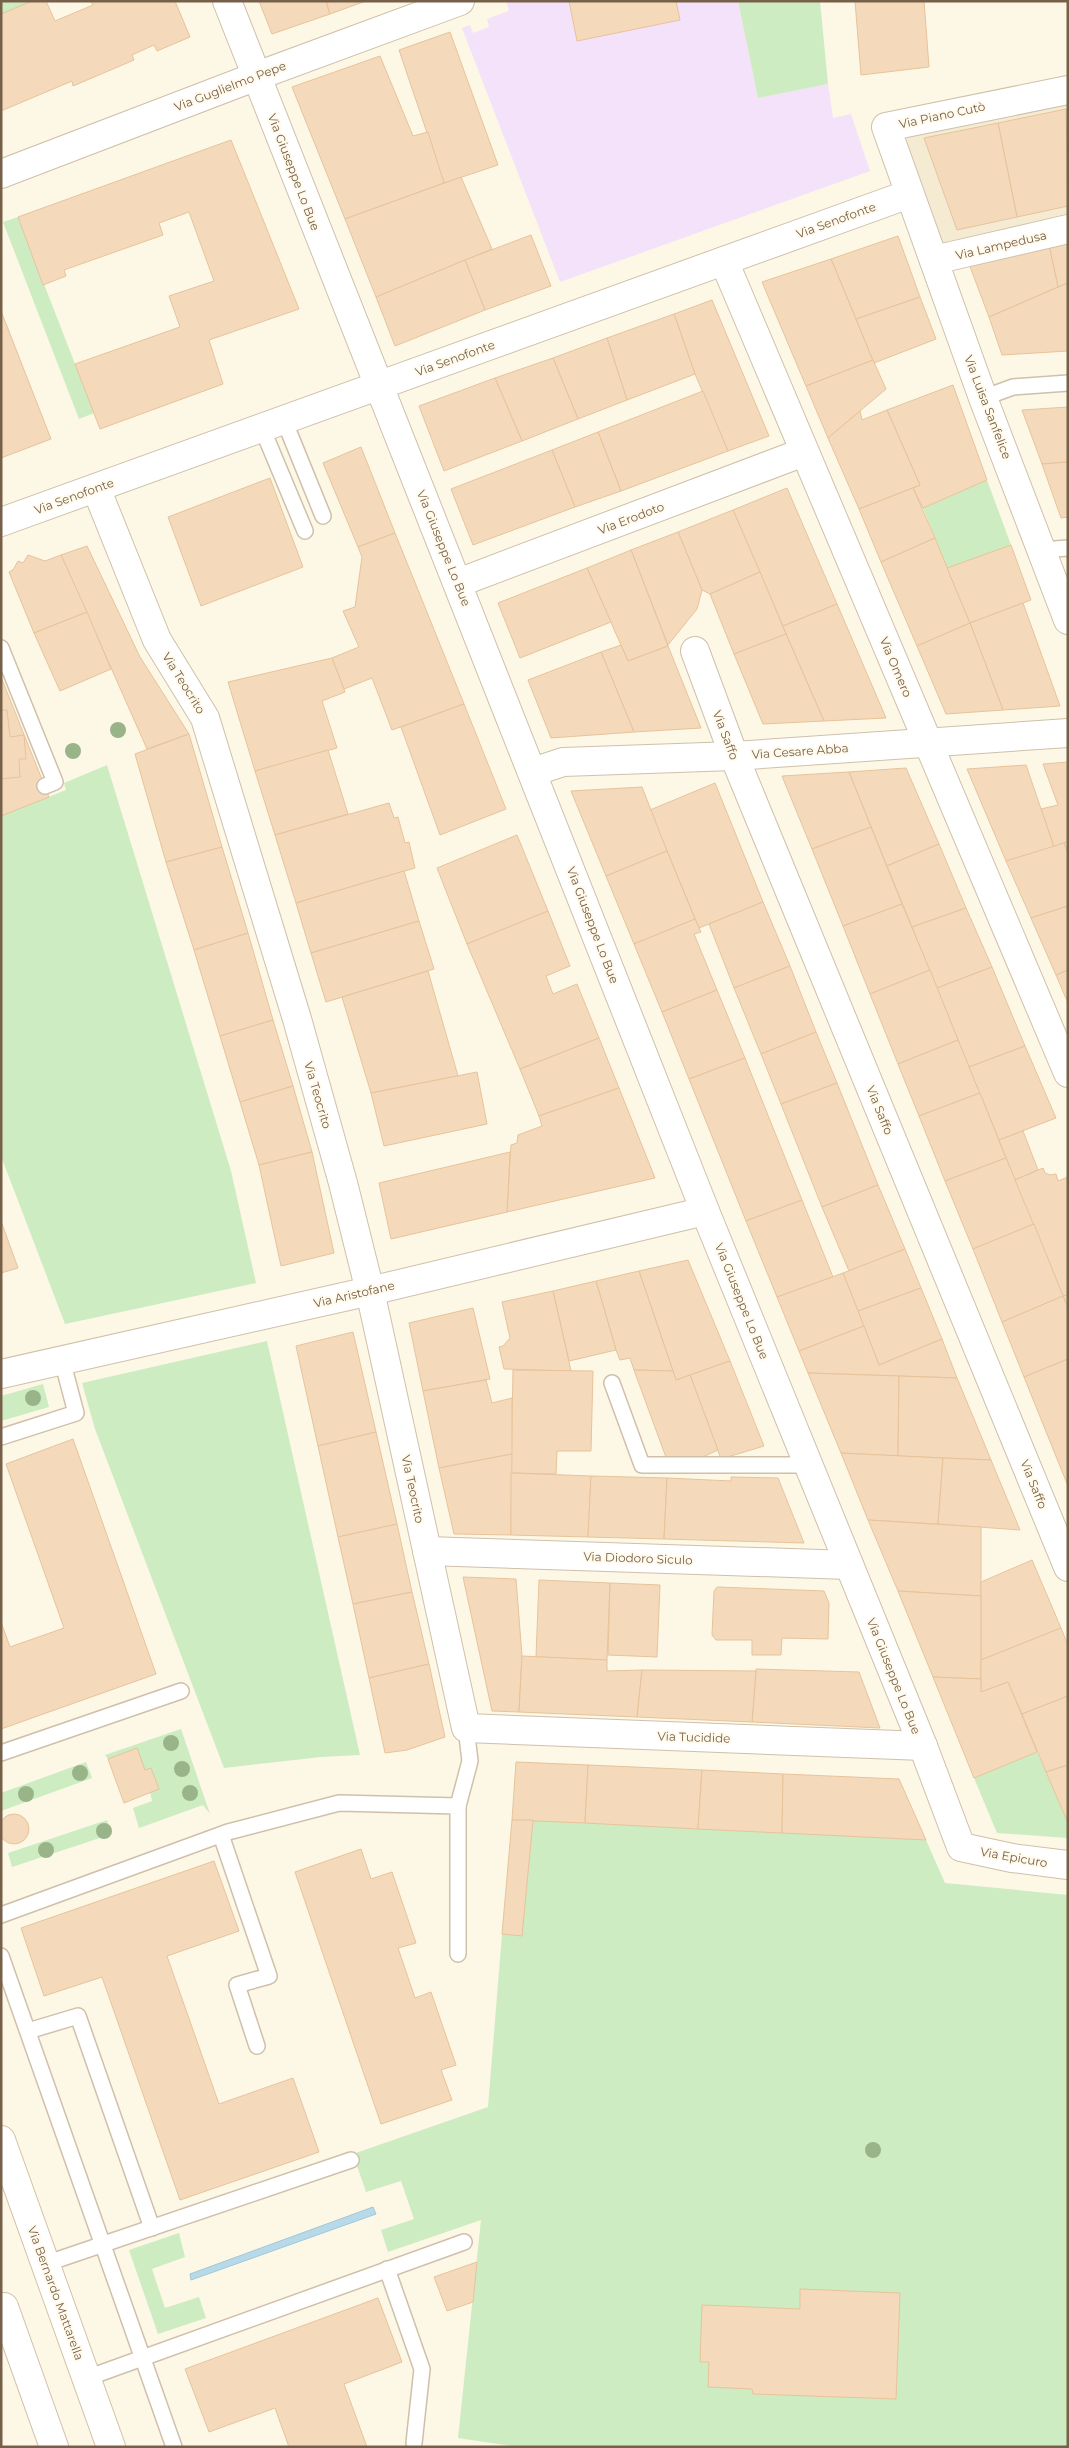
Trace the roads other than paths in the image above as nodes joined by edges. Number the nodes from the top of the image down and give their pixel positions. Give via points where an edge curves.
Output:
1 (227, 1) edge
2 (460, 1) edge
3 (256, 76) junction
4 (1068, 90) edge
5 (1, 174) edge
6 (909, 194) junction
7 (1068, 229) edge
8 (934, 260) junction
9 (724, 261) junction
10 (1068, 383) edge
11 (379, 386) junction
12 (983, 398) junction
13 (273, 424) junction
14 (804, 452) junction
15 (96, 488) junction
16 (323, 516) dead end
17 (1, 522) edge
18 (305, 531) dead end
19 (1055, 549) edge
20 (458, 583) junction
21 (1068, 620) edge
22 (1, 648) edge
23 (695, 651) dead end
24 (1068, 733) edge
25 (928, 744) junction
26 (734, 756) junction
27 (533, 772) junction
28 (45, 786) dead end
29 (1068, 1073) edge
30 (705, 1211) junction
31 (370, 1291) junction
32 (62, 1360) junction
33 (1, 1374) edge
34 (612, 1383) dead end
35 (1, 1437) edge
36 (808, 1465) junction
37 (427, 1551) junction
38 (849, 1565) junction
39 (1068, 1567) edge
40 (180, 1691) dead end
41 (466, 1728) junction
42 (923, 1746) junction
43 (1, 1753) edge
44 (458, 1806) junction
45 (221, 1835) junction
46 (961, 1847) joint
47 (1068, 1865) edge
48 (1, 1915) edge
49 (458, 1954) dead end
50 (1, 1956) edge
51 (28, 2031) junction
52 (257, 2046) dead end
53 (1, 2140) edge
54 (351, 2160) dead end
55 (152, 2228) junction
56 (464, 2242) dead end
57 (103, 2244) junction
58 (45, 2264) junction
59 (387, 2269) junction
60 (3, 2303) edge
61 (142, 2357) junction
62 (87, 2378) junction
63 (414, 2443) dead end
64 (54, 2447) edge
65 (111, 2447) edge
66 (174, 2447) edge

1 - 3 street, Via Giuseppe Lo Bue
2 - 3 street, Via Guglielmo Pepe
3 - 5 street, Via Guglielmo Pepe
3 - 11 street, Via Giuseppe Lo Bue
4 - 6 street, Via Piano Cutò via 886,127
6 - 8 street, Via Luisa Sanfelice
6 - 9 street, Via Senofonte
7 - 8 street, Via Lampedusa
8 - 12 street, Via Luisa Sanfelice
9 - 11 street, Via Senofonte
9 - 14 street, Via Omero
10 - 12 lane via 1013,387
11 - 13 street, Via Senofonte
11 - 20 street, Via Giuseppe Lo Bue
12 - 19 street, Via Luisa Sanfelice
13 - 15 street, Via Senofonte
13 - 16 lane
13 - 18 lane
14 - 20 street, Via Erodoto
14 - 25 street, Via Omero
15 - 17 street, Via Senofonte
15 - 31 street, Via Teocrito via 157,640 205,718 297,1019
19 - 21 street, Via Luisa Sanfelice
20 - 27 street, Via Giuseppe Lo Bue
22 - 28 lane via 55,782
23 - 26 street, Via Saffo
24 - 25 street, Via Cesare Abba
25 - 26 street, Via Cesare Abba
25 - 29 street, Via Omero
26 - 27 street, Via Cesare Abba via 563,762
26 - 39 street, Via Saffo
27 - 30 street, Via Giuseppe Lo Bue
30 - 31 street, Via Aristofane
30 - 36 street, Via Giuseppe Lo Bue
31 - 32 street, Via Aristofane
31 - 37 street, Via Teocrito
32 - 33 street, Via Aristofane
32 - 35 lane via 76,1413
34 - 36 lane via 642,1465
36 - 38 street, Via Giuseppe Lo Bue
37 - 38 street, Via Diodoro Siculo
37 - 41 street, Via Teocrito
38 - 42 street, Via Giuseppe Lo Bue
40 - 43 lane
41 - 42 street, Via Tucidide
41 - 44 lane via 470,1761
42 - 46 street, Via Giuseppe Lo Bue
44 - 45 lane via 339,1803
44 - 49 lane
45 - 48 lane
45 - 52 lane via 269,1976 237,1985
46 - 47 street, Via Epicuro
50 - 51 lane
51 - 55 lane via 78,2016
51 - 57 lane
53 - 58 street, Via Bernardo Mattarella
54 - 55 lane
55 - 57 lane
56 - 59 lane
57 - 58 lane
57 - 61 lane
58 - 62 street, Via Bernardo Mattarella
59 - 61 lane
59 - 63 lane via 422,2369
60 - 64 street
61 - 62 lane
61 - 66 lane
62 - 65 street, Via Bernardo Mattarella

